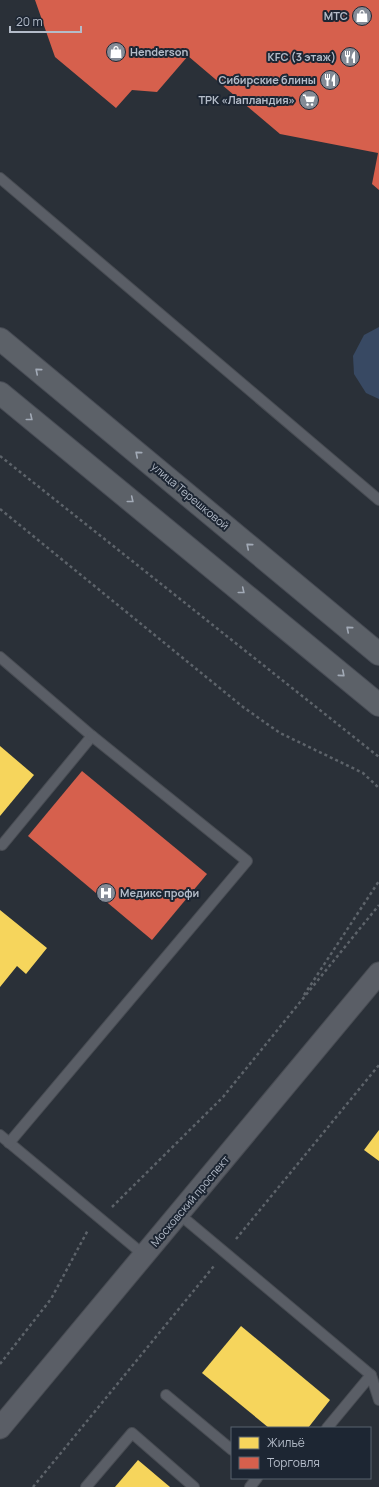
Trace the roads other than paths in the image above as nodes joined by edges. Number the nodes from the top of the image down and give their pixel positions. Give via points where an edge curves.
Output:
1 (0, 178) edge
2 (0, 339) edge
3 (3, 402) edge
4 (379, 500) edge
5 (379, 654) edge
6 (0, 657) edge
7 (379, 705) edge
8 (92, 736) junction
9 (2, 845) dead end
10 (379, 974) edge
11 (0, 1135) edge
12 (9, 1143) junction
13 (179, 1214) junction
14 (144, 1255) junction
15 (371, 1376) junction
16 (166, 1395) dead end
17 (379, 1400) edge
18 (327, 1427) edge
19 (0, 1428) edge
20 (231, 1449) edge
21 (256, 1479) edge
22 (86, 1487) edge
23 (194, 1487) edge
24 (250, 1487) edge

1 - 4 lane
5 -> 2 main road, улица Терешковой
3 -> 7 main road
6 - 8 lane
8 - 9 lane
8 - 12 lane via 247,861
10 - 13 street, Московский проспект
11 - 12 lane
12 - 14 lane
13 - 14 street, Московский проспект
13 - 15 lane
14 - 19 street, Московский проспект
15 - 17 lane
15 - 18 lane
16 - 20 lane
21 - 24 lane
22 - 23 lane via 132,1433

